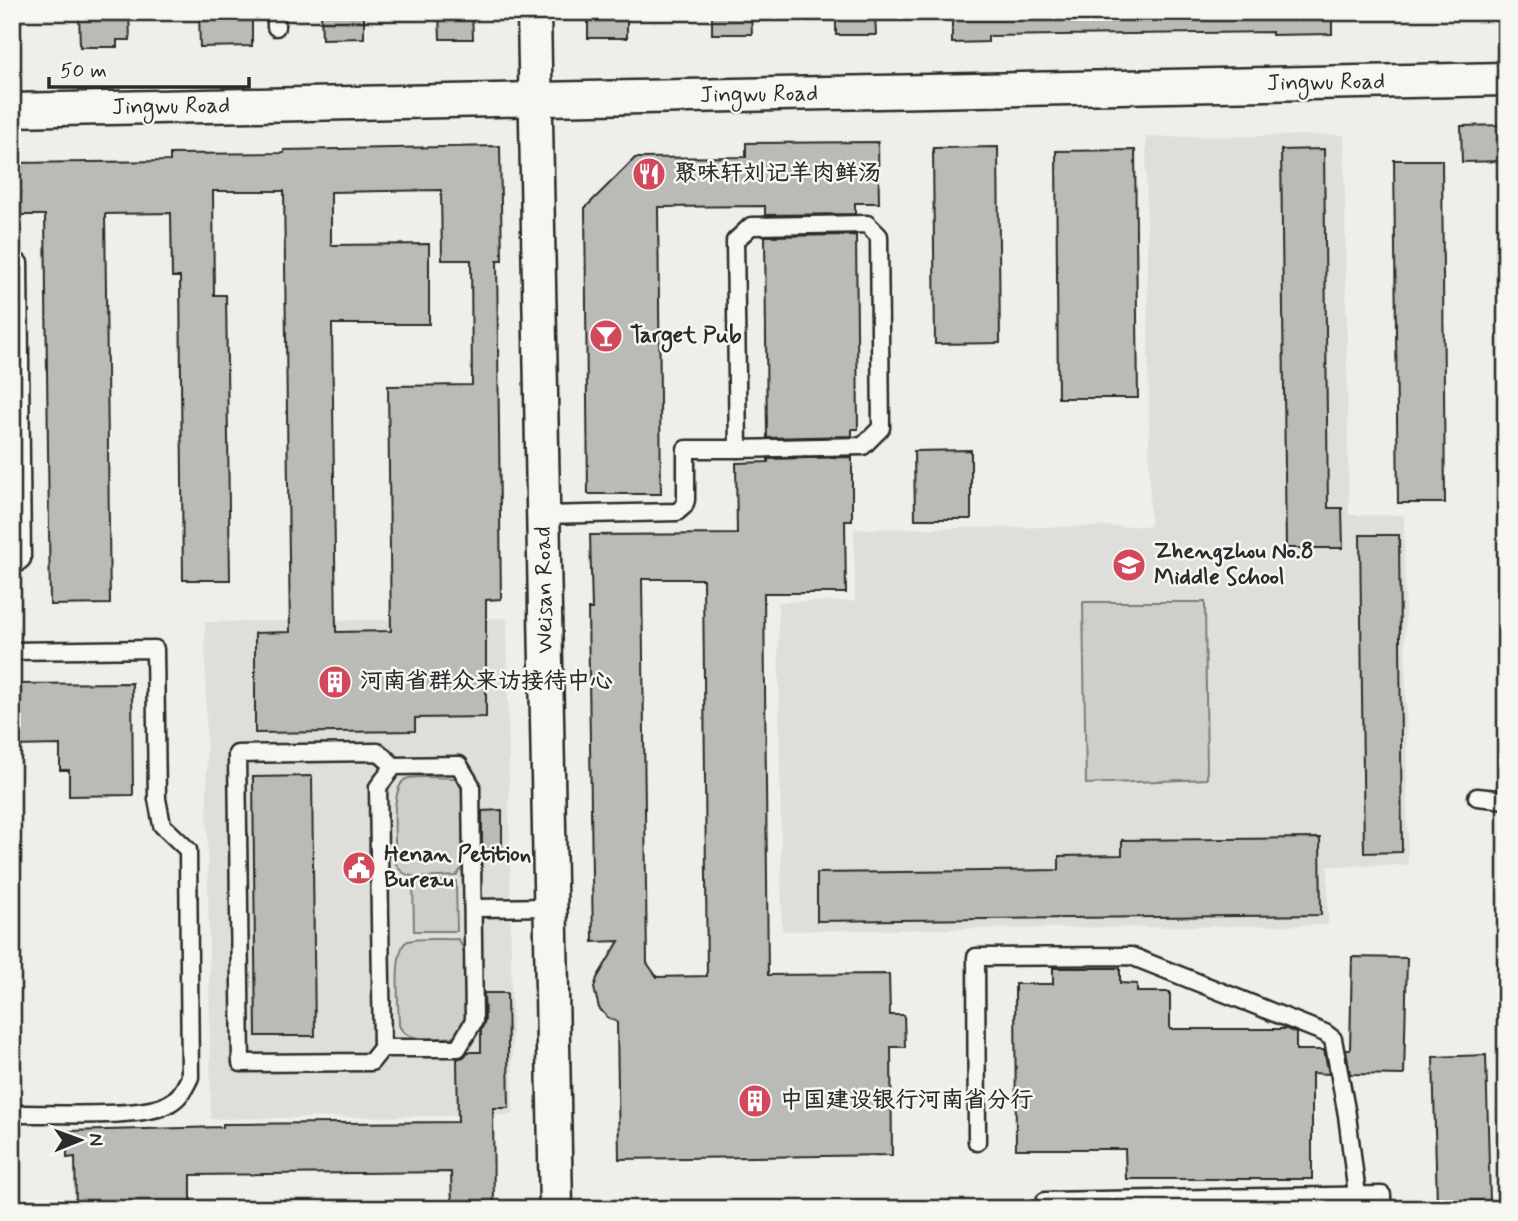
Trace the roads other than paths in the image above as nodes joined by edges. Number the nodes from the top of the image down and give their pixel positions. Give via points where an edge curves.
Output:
1 (534, 12) edge
2 (1506, 79) edge
3 (536, 100) junction
4 (12, 110) edge
5 (12, 263) edge
6 (738, 449) junction
7 (543, 515) junction
8 (12, 568) edge
9 (12, 651) edge
10 (394, 766) junction
11 (1477, 797) dead end
12 (1506, 800) edge
13 (550, 907) junction
14 (473, 908) junction
15 (382, 1048) junction
16 (12, 1114) edge
17 (976, 1142) dead end
18 (1357, 1195) junction
19 (1045, 1201) dead end
20 (556, 1209) edge
21 (1382, 1209) edge

1 - 3 street, Weisan Road
2 - 3 street, Jingwu Road
3 - 4 street, Jingwu Road
3 - 7 street, Weisan Road
5 - 8 lane via 19,262 22,559
6 - 6 lane via 735,240 751,226 867,224 879,236 881,428 863,446
6 - 7 lane via 686,449 687,500 677,512
7 - 13 street, Weisan Road
9 - 16 lane via 155,649 157,799 162,825 188,850 190,1064 183,1094 164,1106 133,1112
10 - 14 lane via 459,765 471,785
10 - 15 lane via 379,787
10 - 15 lane via 378,752 237,754 241,1063 371,1062
11 - 12 lane
13 - 14 lane
13 - 20 street, Weisan Road
14 - 15 lane via 474,1021 458,1048
17 - 18 lane via 976,957 1131,956 1333,1039
18 - 19 lane
18 - 21 lane via 1382,1195

